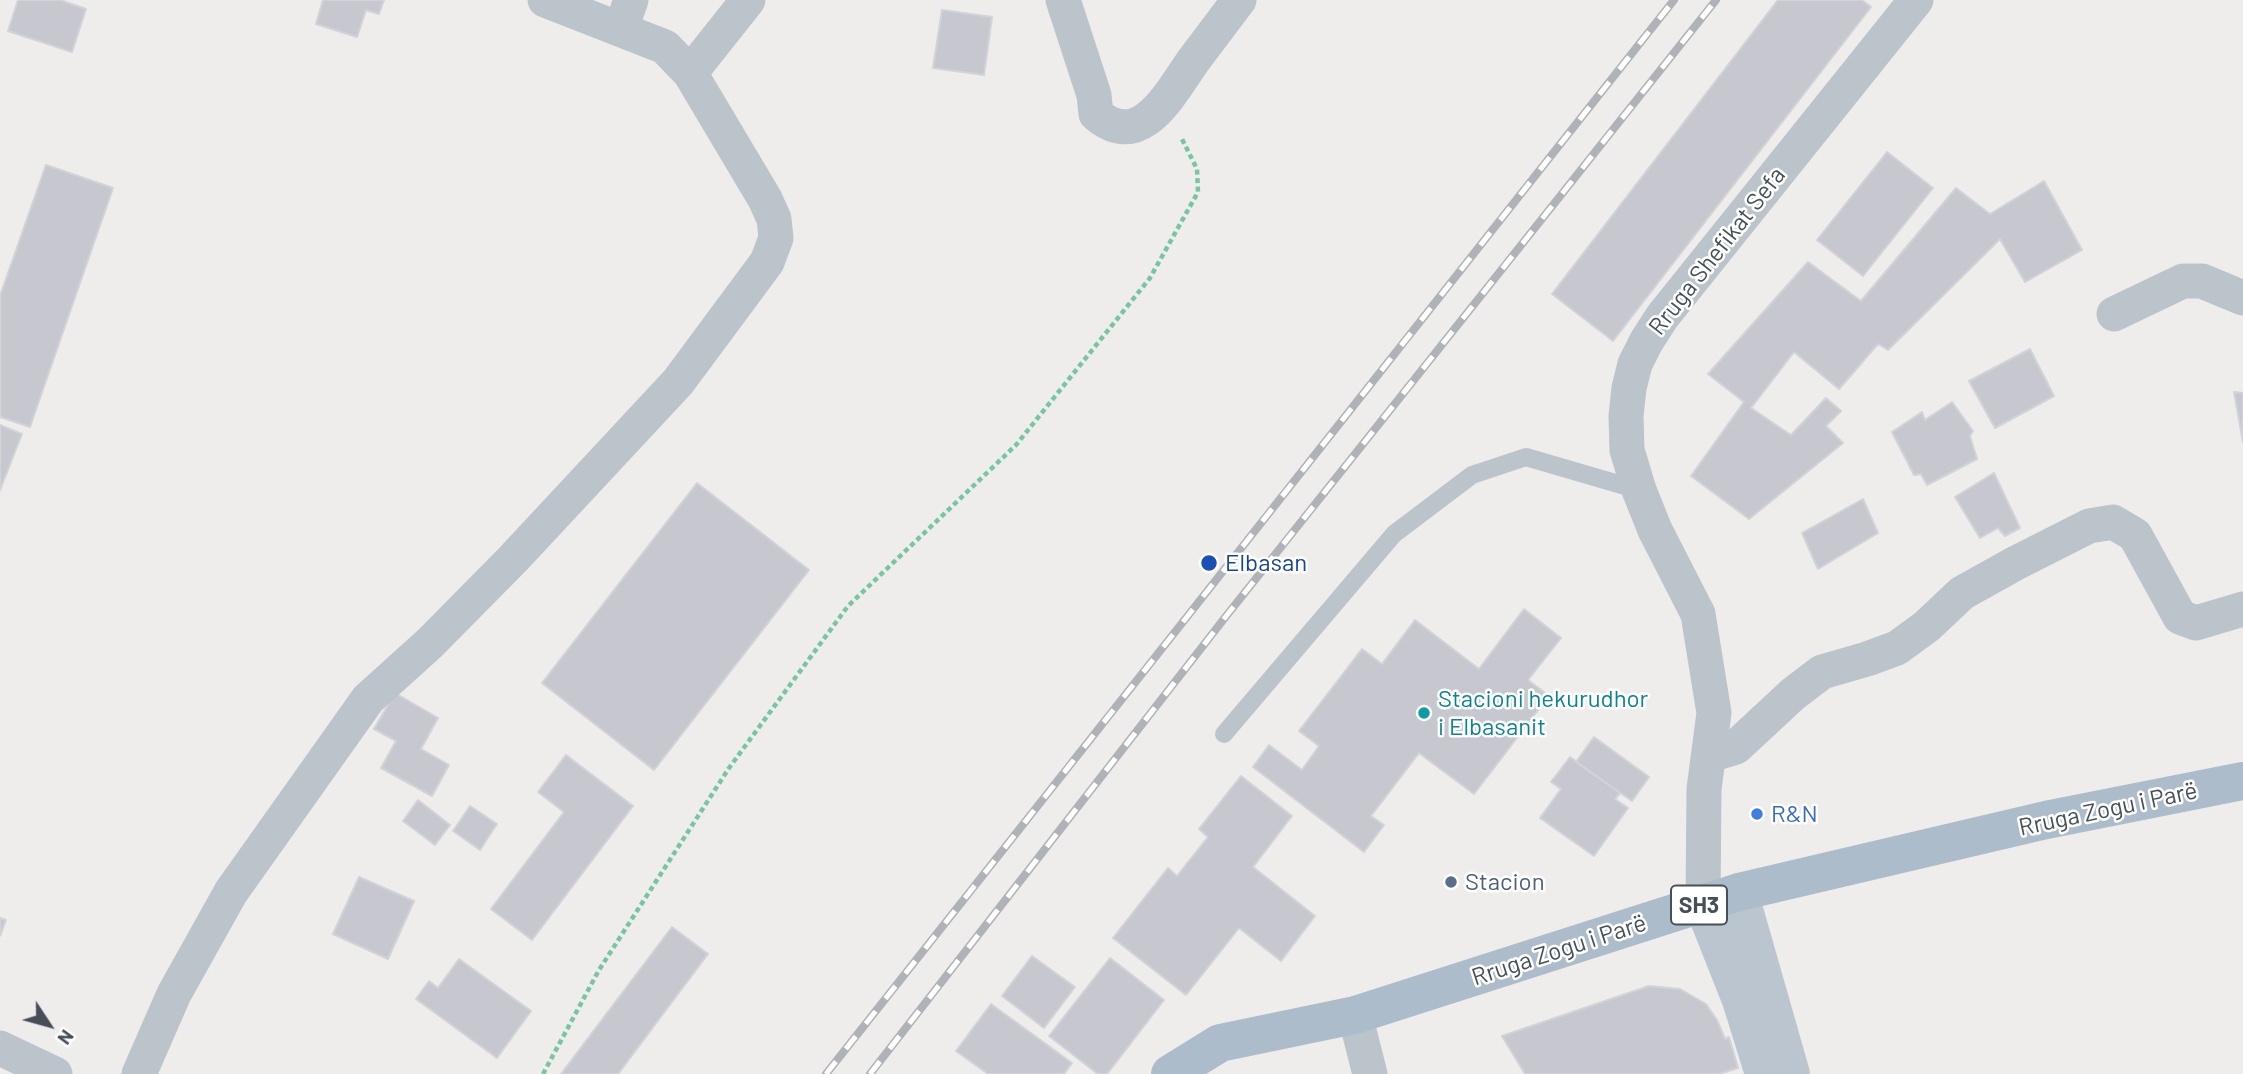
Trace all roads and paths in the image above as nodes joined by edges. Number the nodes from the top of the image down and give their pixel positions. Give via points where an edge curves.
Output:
1 (545, 0) edge
2 (748, 0) edge
3 (1063, 0) edge
4 (1239, 0) edge
5 (1916, 0) edge
6 (626, 14) edge
7 (690, 73) junction
8 (1168, 100) junction
9 (2243, 298) edge
10 (2114, 314) dead end
11 (1639, 490) junction
12 (2243, 609) edge
13 (1224, 734) dead end
14 (1710, 755) junction
15 (2243, 781) edge
16 (1739, 892) junction
17 (1703, 904) junction
18 (1355, 1014) junction
19 (0, 1048) edge
20 (55, 1074) edge
21 (139, 1074) edge
22 (543, 1074) edge
23 (1170, 1074) edge
24 (1370, 1074) edge
25 (1764, 1074) edge
26 (1791, 1074) edge

1 - 6 street
2 - 7 street
3 - 8 street via 1096,114 1121,129 1135,126
4 - 8 street
5 - 11 street, Rruga Shefikat Sefa via 1646,342 1635,365 1626,416 1628,450
6 - 7 street
7 - 21 street via 774,219 776,238 767,262 678,382 513,559 368,699 231,892 174,995
8 - 22 path via 1196,169 1198,192 1150,278 1016,445 848,606 729,768 599,970
9 - 10 street via 2202,281 2183,281
11 - 13 lane via 1526,457 1472,475 1394,534
11 - 14 street, Rruga Shefikat Sefa via 1698,614 1714,713
12 - 14 street via 2196,623 2179,617 2135,535 2113,522 2089,526 1962,593 1897,648 1822,671 1735,747
14 - 17 street, Rruga Shefikat Sefa via 1704,789
15 - 16 main road, Rruga Zogu i Parë / SH3 via 2046,820
16 - 17 main road, Rruga Zogu i Parë / SH3
16 - 26 street
17 - 18 main road, Rruga Zogu i Parë / SH3
17 - 25 street
18 - 23 main road, Rruga Zogu i Parë / SH3 via 1220,1043
18 - 24 street
19 - 20 street

